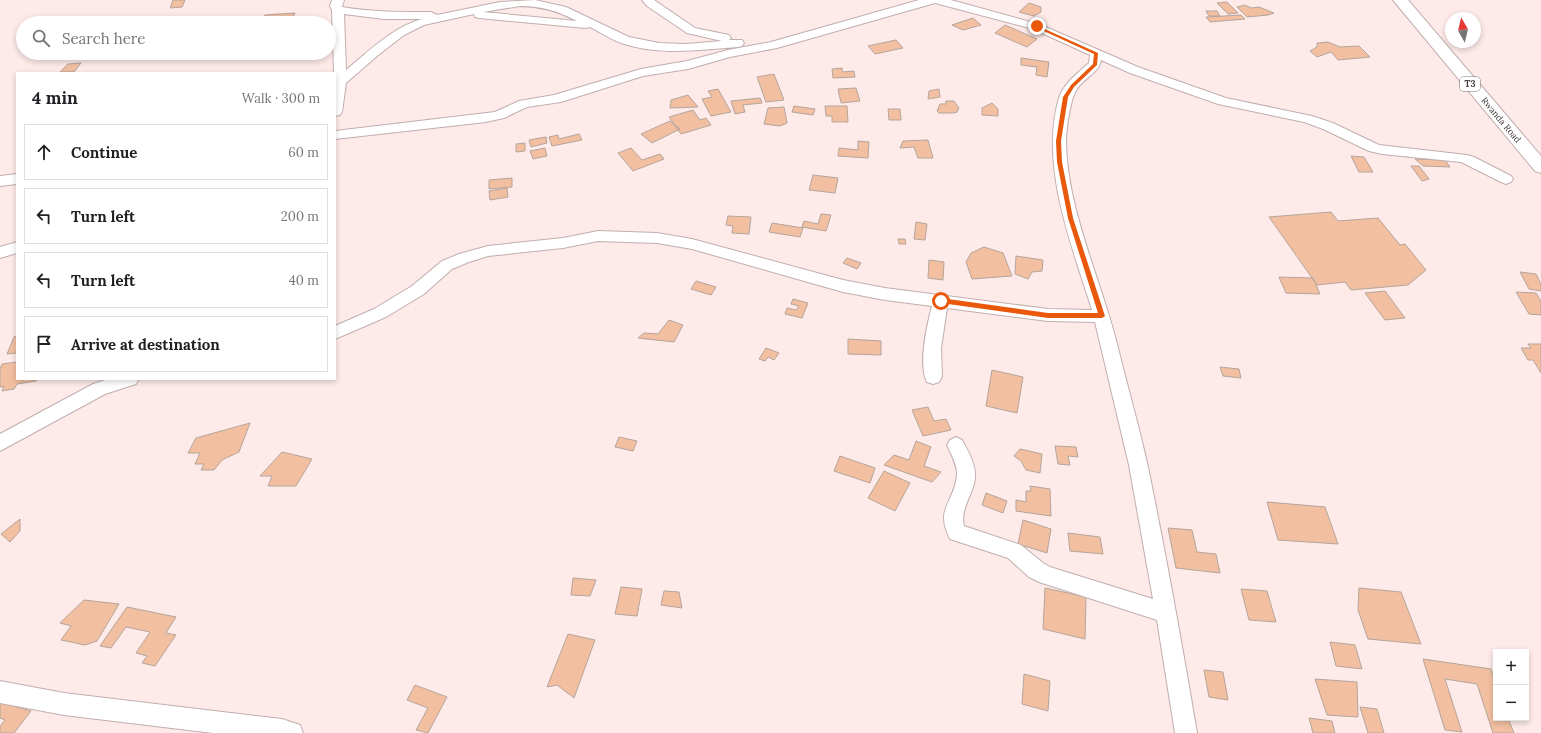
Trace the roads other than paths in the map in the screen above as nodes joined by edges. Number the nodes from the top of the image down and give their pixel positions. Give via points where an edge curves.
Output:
1 (648, 0) edge
2 (931, 0) edge
3 (938, 0) edge
4 (1400, 0) edge
5 (338, 5) edge
6 (452, 14) junction
7 (596, 26) junction
8 (747, 42) junction
9 (773, 45) junction
10 (1096, 53) junction
11 (340, 82) junction
12 (336, 106) edge
13 (336, 135) edge
14 (1540, 165) edge
15 (16, 179) edge
16 (1506, 179) dead end
17 (0, 181) edge
18 (16, 246) edge
19 (0, 253) edge
20 (941, 301) junction
21 (1102, 316) junction
22 (336, 333) edge
23 (933, 377) dead end
24 (127, 380) edge
25 (0, 443) edge
26 (956, 445) dead end
27 (1166, 613) junction
28 (0, 692) edge
29 (292, 733) edge
30 (1186, 733) edge

1 - 8 street via 691,31
2 - 9 street
3 - 10 street via 1037,26
4 - 14 highway, Rwanda Road / T3
5 - 6 street via 382,16
5 - 11 street
6 - 7 street
6 - 7 street via 512,3 533,3 562,9
6 - 11 street via 420,23 400,33
7 - 8 street via 625,40 659,47 698,47
8 - 9 street
9 - 13 street via 628,76 565,96 524,104 486,118
10 - 16 street via 1134,70 1223,101 1328,126 1374,148 1462,158
10 - 21 street via 1095,64 1072,86 1066,97 1058,141 1071,218
11 - 12 street
15 - 17 street
18 - 19 street
20 - 21 street via 1048,315
20 - 22 street via 843,286 692,244 656,238 598,236 563,243 488,251 464,258 447,265 418,290 380,313
20 - 23 street via 934,337
21 - 27 street via 1138,465
24 - 25 street via 100,389
26 - 27 street via 966,473 952,521 957,533 1014,551 1046,575
27 - 30 street
28 - 29 street via 64,704

